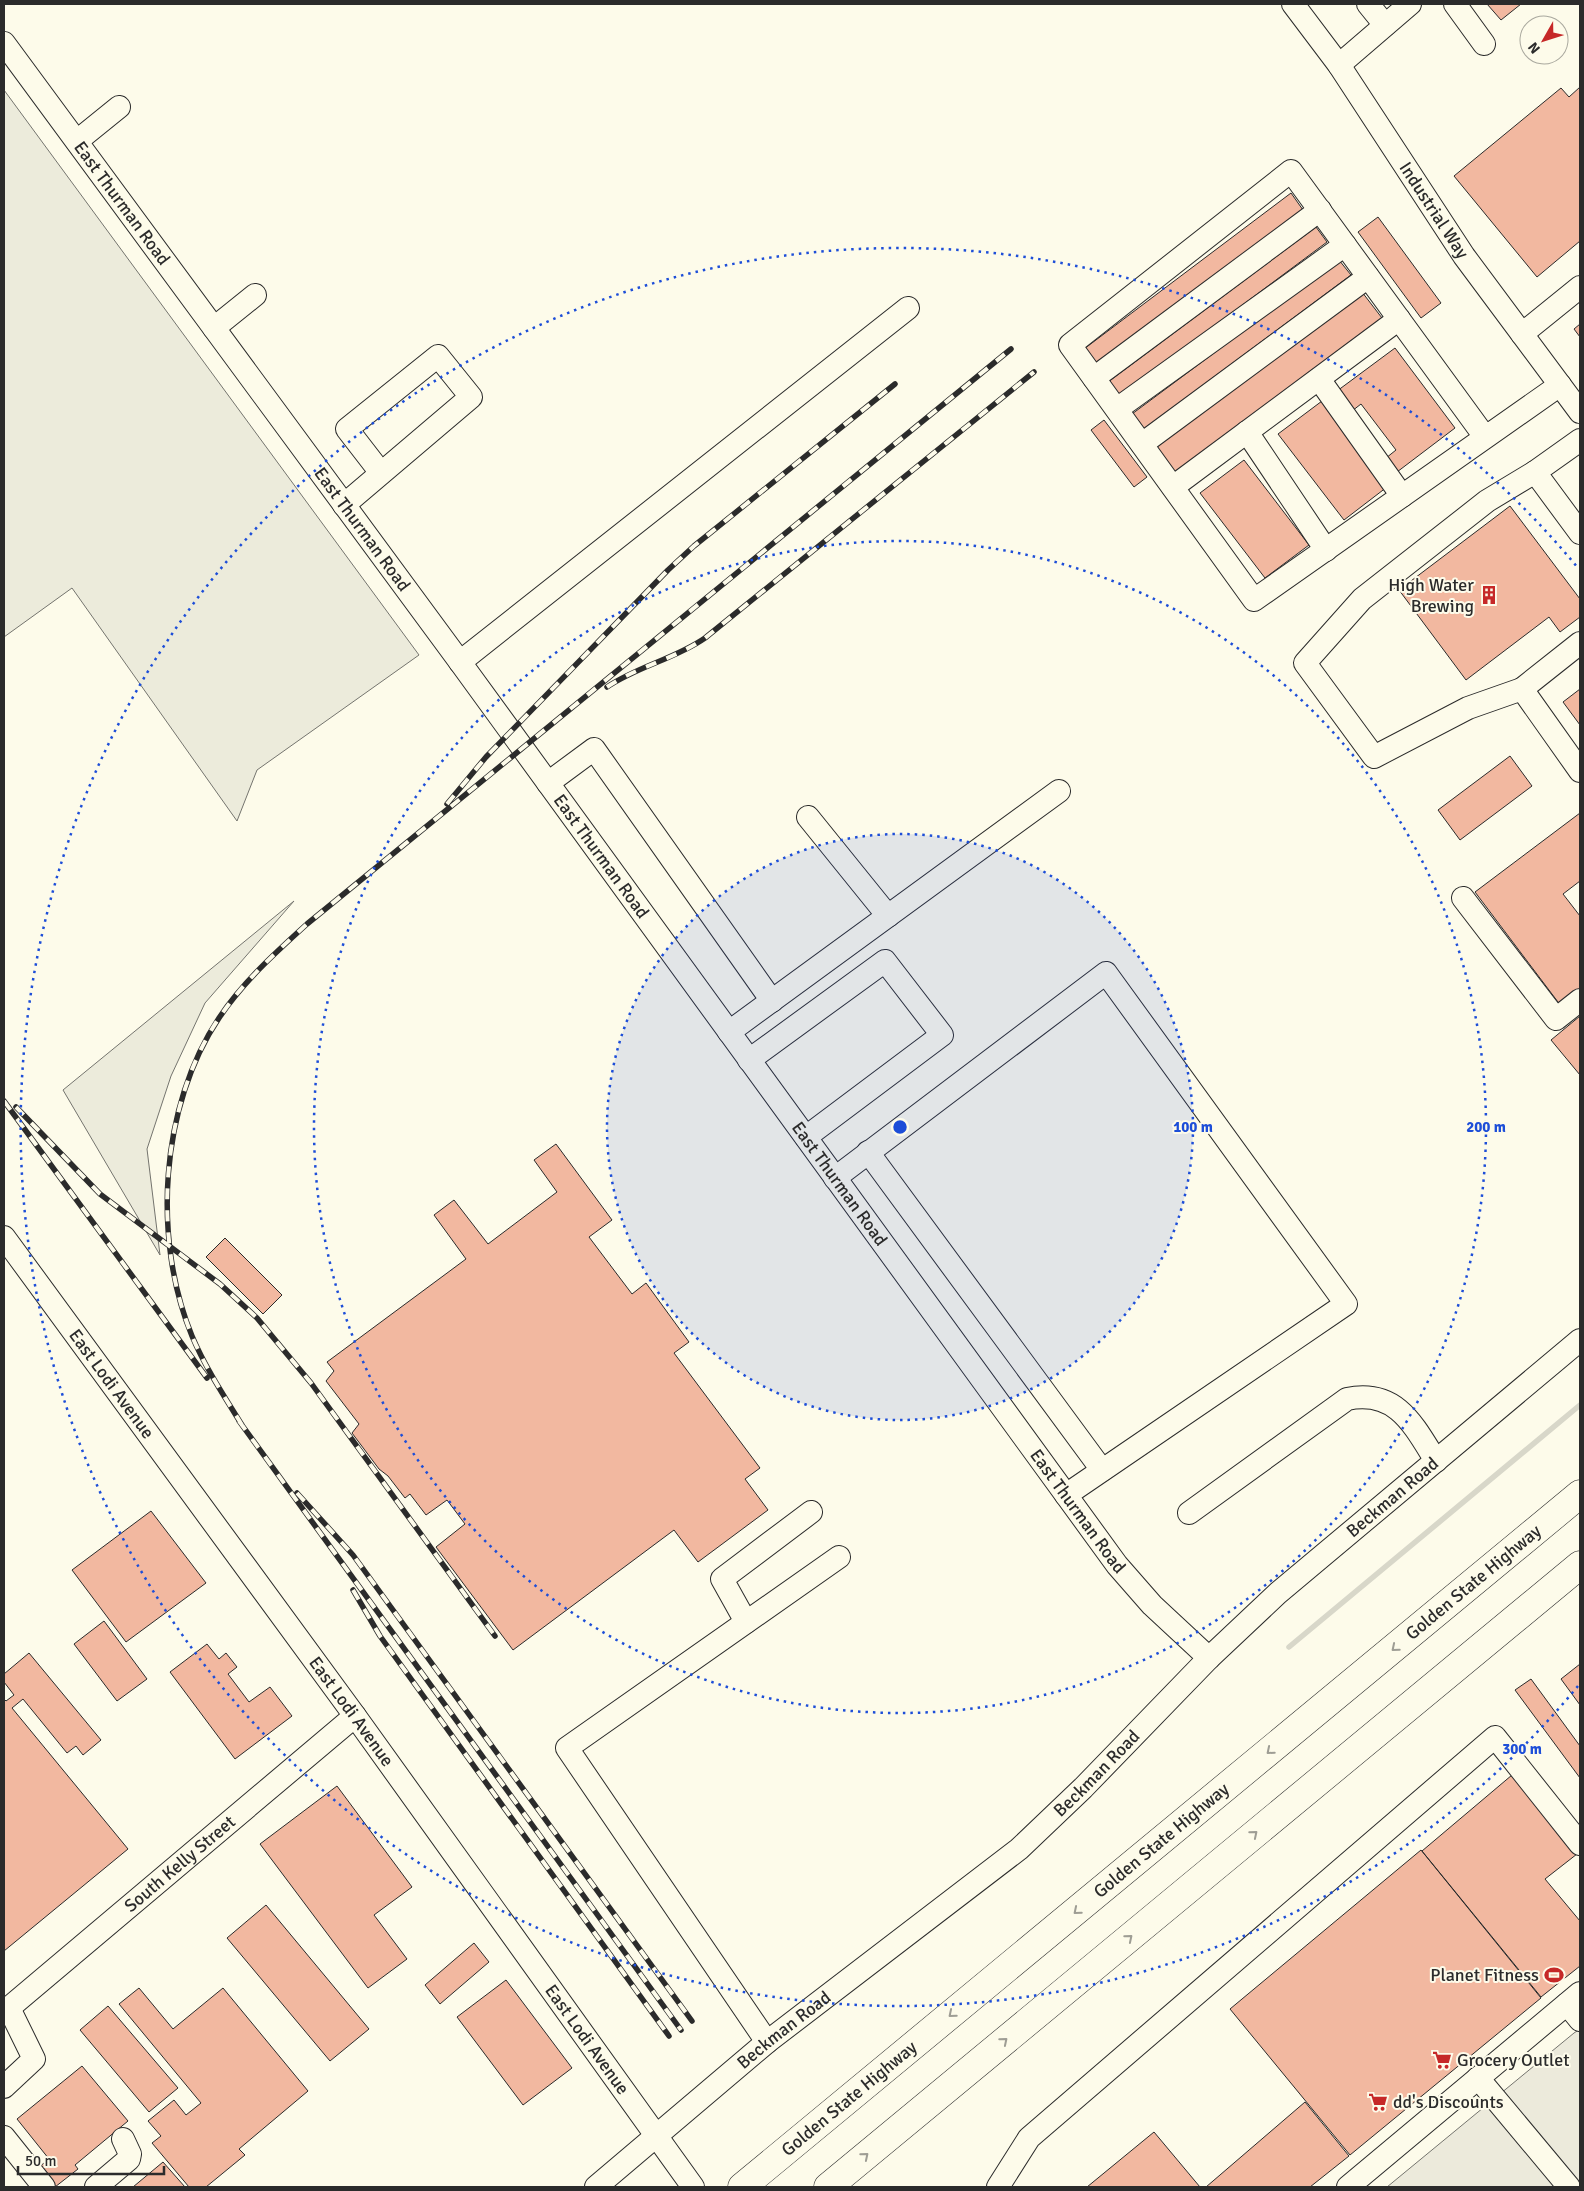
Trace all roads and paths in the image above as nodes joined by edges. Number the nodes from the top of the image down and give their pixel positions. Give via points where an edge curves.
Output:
1 (1293, 4) edge
2 (1368, 4) edge
3 (1410, 4) edge
4 (1455, 4) edge
5 (1385, 25) junction
6 (4, 43) edge
7 (1484, 44) dead end
8 (1339, 66) junction
9 (119, 107) dead end
10 (77, 142) junction
11 (1320, 210) junction
12 (1345, 245) junction
13 (1368, 277) junction
14 (1580, 287) edge
15 (254, 295) dead end
16 (908, 308) dead end
17 (1399, 319) junction
18 (214, 328) junction
19 (1522, 334) junction
20 (1094, 378) junction
21 (1319, 379) junction
22 (1560, 385) junction
23 (1117, 409) junction
24 (1580, 412) edge
25 (1247, 432) junction
26 (1485, 437) junction
27 (1580, 440) edge
28 (1142, 444) junction
29 (1535, 472) junction
30 (381, 473) junction
31 (1173, 487) junction
32 (1402, 496) junction
33 (344, 505) junction
34 (1580, 533) edge
35 (1326, 550) junction
36 (1580, 644) edge
37 (460, 662) junction
38 (1522, 689) junction
39 (1580, 771) edge
40 (548, 784) junction
41 (1060, 791) dead end
42 (808, 817) dead end
43 (1462, 898) dead end
44 (888, 916) junction
45 (1580, 1000) edge
46 (772, 1001) junction
47 (729, 1032) junction
48 (749, 1060) junction
49 (806, 1137) junction
50 (868, 1152) junction
51 (835, 1178) junction
52 (4, 1237) edge
53 (1580, 1340) edge
54 (1436, 1460) junction
55 (1102, 1470) junction
56 (1580, 1494) edge
57 (1066, 1495) junction
58 (811, 1512) dead end
59 (1189, 1513) dead end
60 (839, 1557) dead end
61 (1580, 1565) edge
62 (746, 1622) junction
63 (1209, 1658) junction
64 (355, 1716) junction
65 (1580, 1844) edge
66 (1576, 2006) edge
67 (6, 2010) edge
68 (767, 2042) junction
69 (1478, 2078) junction
70 (4, 2087) edge
71 (657, 2135) junction
72 (4, 2137) edge
73 (122, 2140) dead end
74 (44, 2187) edge
75 (96, 2187) edge
76 (596, 2187) edge
77 (694, 2187) edge
78 (742, 2187) edge
79 (828, 2187) edge
80 (998, 2187) edge
81 (1348, 2187) edge
82 (1569, 2187) edge

1 - 8 street, Industrial Way
2 - 5 street
3 - 5 street
4 - 7 street
5 - 8 street
6 - 10 street, East Thurman Road
8 - 19 street, Industrial Way via 1464,256
9 - 10 street
10 - 18 street, East Thurman Road
11 - 12 street
11 - 20 street
11 - 20 street via 1291,171 1070,345
12 - 13 street
12 - 23 street
13 - 17 street
13 - 28 street
14 - 19 street
15 - 18 street
16 - 37 street
17 - 21 street
17 - 26 street
18 - 33 street, East Thurman Road
19 - 22 street, Industrial Way
20 - 23 street
21 - 25 street
21 - 32 street
22 - 24 street, Industrial Way
22 - 26 street
23 - 28 street
25 - 31 street
25 - 35 street
26 - 32 street
27 - 29 street
28 - 31 street
29 - 34 street
29 - 38 street via 1487,501 1362,599 1305,663 1374,757 1468,708
30 - 30 street via 347,429 438,356 471,397
30 - 33 street
31 - 35 street via 1254,600
32 - 35 street
33 - 37 street, East Thurman Road
36 - 38 street
37 - 40 street, East Thurman Road
38 - 39 street
40 - 46 street via 594,749
40 - 47 street, East Thurman Road
41 - 44 street
42 - 44 street
43 - 45 street via 1556,1019
44 - 46 street
46 - 47 street
47 - 48 street, East Thurman Road
48 - 49 street, East Thurman Road
48 - 49 street via 885,961 942,1035
49 - 51 street, East Thurman Road
50 - 51 street
50 - 55 street
50 - 55 street via 1106,973 1346,1304
51 - 57 street, East Thurman Road
52 - 64 street, East Lodi Avenue
53 - 54 street, Beckman Road
54 - 59 street via 1402,1412 1376,1397 1347,1399
54 - 63 street, Beckman Road via 1308,1567
55 - 57 street
56 -> 78 highway, Golden State Highway
57 - 63 street, East Thurman Road via 1117,1565 1146,1598
58 - 62 street via 722,1579
60 - 62 street
79 -> 61 highway
62 - 68 street via 567,1748
63 - 68 street, Beckman Road via 1019,1849
64 - 67 street, South Kelly Street
64 - 71 street, East Lodi Avenue
65 - 80 street via 1495,1737 1029,2138
66 - 69 street
67 - 70 street via 34,2059
68 - 71 street, Beckman Road
69 - 81 street
69 - 82 street
71 - 76 street, Beckman Road
71 - 77 street, East Lodi Avenue
72 - 74 street
73 - 75 street via 130,2154 129,2159

